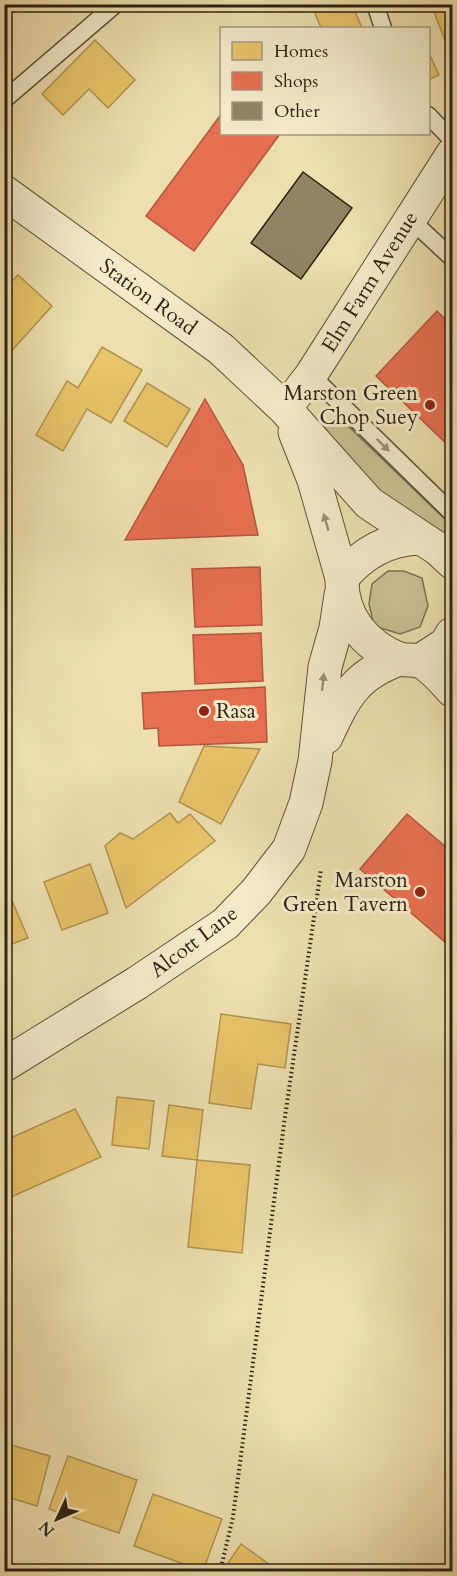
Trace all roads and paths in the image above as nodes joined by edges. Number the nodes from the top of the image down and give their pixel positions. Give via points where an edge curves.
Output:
1 (116, 4) edge
2 (375, 4) edge
3 (383, 27) edge
4 (4, 100) edge
5 (430, 116) edge
6 (453, 140) edge
7 (453, 154) edge
8 (4, 192) edge
9 (409, 218) junction
10 (453, 258) edge
11 (311, 375) junction
12 (285, 409) junction
13 (453, 513) edge
14 (420, 538) junction
15 (453, 562) edge
16 (341, 587) junction
17 (453, 634) edge
18 (410, 660) junction
19 (453, 690) edge
20 (315, 761) junction
21 (321, 868) dead end
22 (4, 1065) edge
23 (220, 1572) edge

1 - 4 lane
2 - 3 lane
5 - 6 lane
7 - 9 street, Elm Farm Avenue
8 - 12 street, Station Road via 221,349
9 - 10 lane
9 - 11 street, Elm Farm Avenue
11 - 12 street, Elm Farm Avenue
11 -> 13 lane
12 - 14 street, Station Road via 369,503
16 -> 12 street, Station Road via 314,480
14 - 15 street, Station Road
14 - 16 street via 384,544 353,564
16 - 18 street, Station Road via 351,623 360,633
20 -> 16 street via 325,667 336,628
17 - 18 street via 446,644
18 - 19 street, Station Road via 436,672
18 - 20 street via 363,678 344,698
20 - 22 street, Alcott Lane via 306,803 289,849 225,924
21 - 23 path via 233,1517

